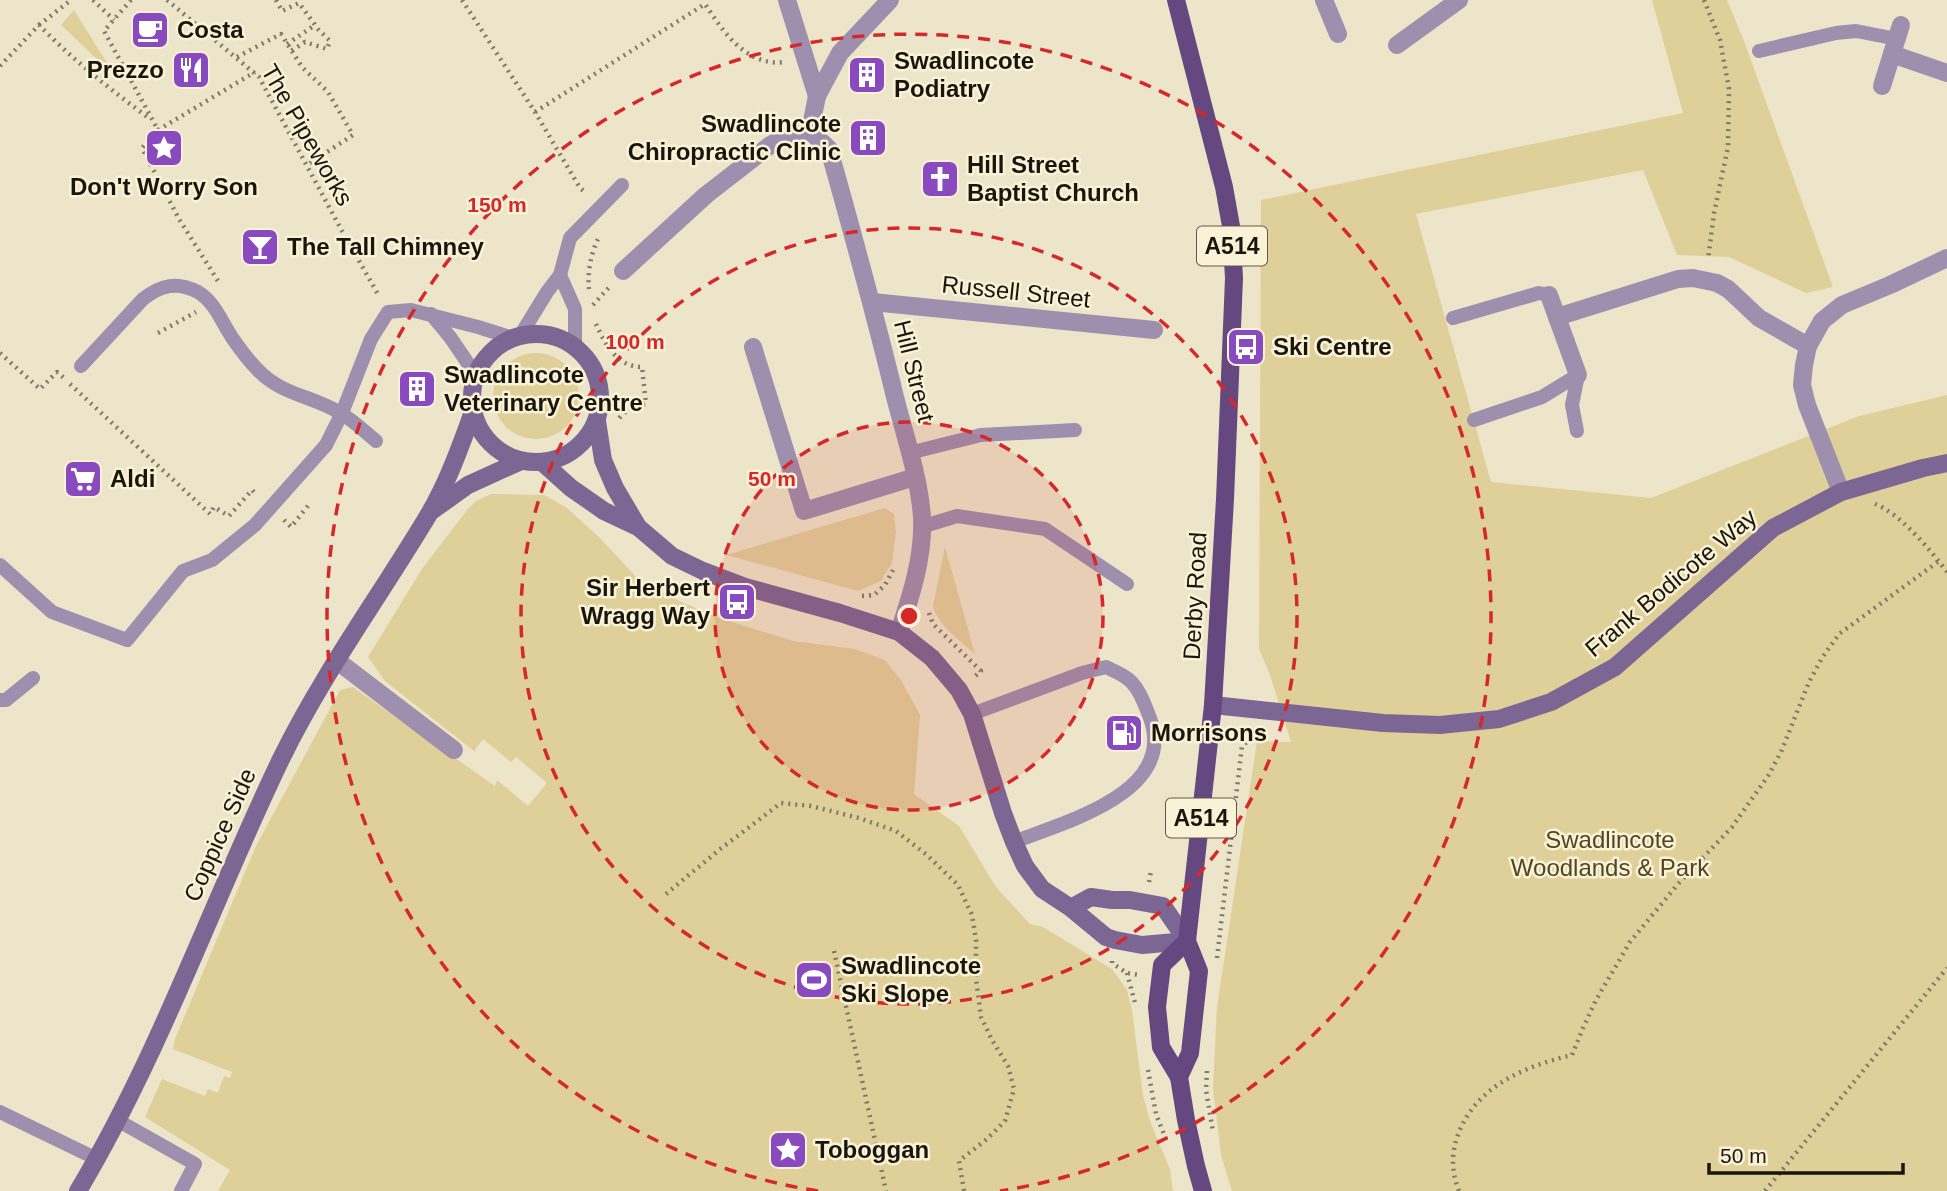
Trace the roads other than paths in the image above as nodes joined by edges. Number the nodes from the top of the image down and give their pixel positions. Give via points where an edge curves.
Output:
1 (787, 0) edge
2 (890, 0) edge
3 (1177, 0) edge
4 (1324, 0) edge
5 (1459, 0) edge
6 (1338, 34) dead end
7 (1897, 39) junction
8 (1397, 44) dead end
9 (1759, 51) dead end
10 (1947, 74) edge
11 (1882, 86) dead end
12 (817, 96) junction
13 (810, 131) junction
14 (622, 185) dead end
15 (1947, 258) edge
16 (623, 271) road end
17 (560, 275) junction
18 (1549, 295) joint
19 (872, 302) junction
20 (431, 314) junction
21 (1557, 317) junction
22 (1453, 318) dead end
23 (1154, 330) dead end
24 (517, 337) junction
25 (1808, 346) junction
26 (575, 347) junction
27 (753, 347) dead end
28 (81, 366) dead end
29 (476, 375) junction
30 (1578, 375) junction
31 (474, 412) junction
32 (342, 413) junction
33 (1474, 420) dead end
34 (597, 421) junction
35 (1075, 430) dead end
36 (1577, 431) dead end
37 (376, 441) dead end
38 (909, 453) junction
39 (521, 461) junction
40 (542, 462) junction
41 (1947, 463) edge
42 (915, 477) junction
43 (1841, 492) junction
44 (430, 512) junction
45 (638, 527) junction
46 (921, 527) junction
47 (0, 565) edge
48 (1127, 584) dead end
49 (899, 632) junction
50 (336, 660) junction
51 (33, 678) dead end
52 (0, 700) edge
53 (1213, 705) junction
54 (972, 713) junction
55 (454, 750) dead end
56 (1014, 842) junction
57 (1071, 908) junction
58 (1186, 942) junction
59 (1179, 1076) junction
60 (0, 1112) edge
61 (117, 1119) junction
62 (97, 1159) junction
63 (78, 1191) edge
64 (181, 1191) edge
65 (1203, 1191) edge

1 - 12 street
2 - 12 street via 840,53
3 - 53 main road, Derby Road / A514 via 1224,187 1234,278
4 - 6 street
5 - 8 street
7 - 9 lane via 1856,31
7 - 10 street
7 - 11 street
12 - 13 street
13 - 16 street via 769,146 706,195
13 - 19 street, Hill Street via 830,149
14 - 17 lane via 570,238
15 - 25 street via 1842,305 1822,321
17 - 24 lane
17 - 26 lane via 575,309
18 - 21 street
18 - 22 lane via 1539,293
19 - 23 street, Russell Street
19 - 38 street, Hill Street
20 - 24 lane
20 - 29 lane
20 - 32 lane via 388,312 371,339
21 - 25 street via 1678,279 1705,280 1728,289 1759,318
21 - 30 street
24 - 26 street via 545,334
24 - 29 street via 494,349
25 - 43 street via 1802,385
26 - 34 street via 589,361 600,388
27 - 42 street via 804,511
28 - 32 lane via 143,299 167,285 180,286 211,303 258,371 277,387
29 - 31 street
30 - 33 lane via 1542,397
30 - 36 lane via 1572,405
31 - 39 street via 491,444
31 - 44 street, Coppice Side
32 - 37 lane
32 - 47 lane via 326,445 255,525 212,560 183,571 127,640 52,612
34 - 40 street via 579,447
34 - 45 street via 603,460
35 - 38 lane via 981,435
38 - 42 street, Hill Street
39 - 40 street
39 - 44 street, Coppice Side via 468,485
40 - 45 street via 604,511
41 - 43 street, Frank Bodicote Way
42 - 46 street, Hill Street
43 - 53 street, Frank Bodicote Way via 1773,528 1615,667 1551,702 1499,719 1440,724 1383,723
44 - 50 street, Coppice Side
45 - 49 street via 672,556 703,572
46 - 48 lane via 957,516 1045,529
46 - 49 street, Hill Street via 916,575
49 - 54 street via 932,658
50 - 55 street
50 - 61 street, Coppice Side via 281,759
51 - 52 lane
53 - 58 main road, Derby Road / A514
54 - 56 street
54 - 56 lane via 1106,667 1128,678 1155,732 1153,756 1137,782 1101,808
56 - 57 street via 1042,889
57 - 58 street via 1115,940 1142,945
57 - 58 street via 1091,897 1163,906
58 - 59 main road, Derby Road / A514 via 1199,971 1190,1053
58 - 59 main road via 1163,965 1157,1007 1161,1047
59 - 65 main road, Derby Road / A514
60 - 62 lane
61 - 62 street, Coppice Side
61 - 64 lane via 195,1164
62 - 63 street, Coppice Side

